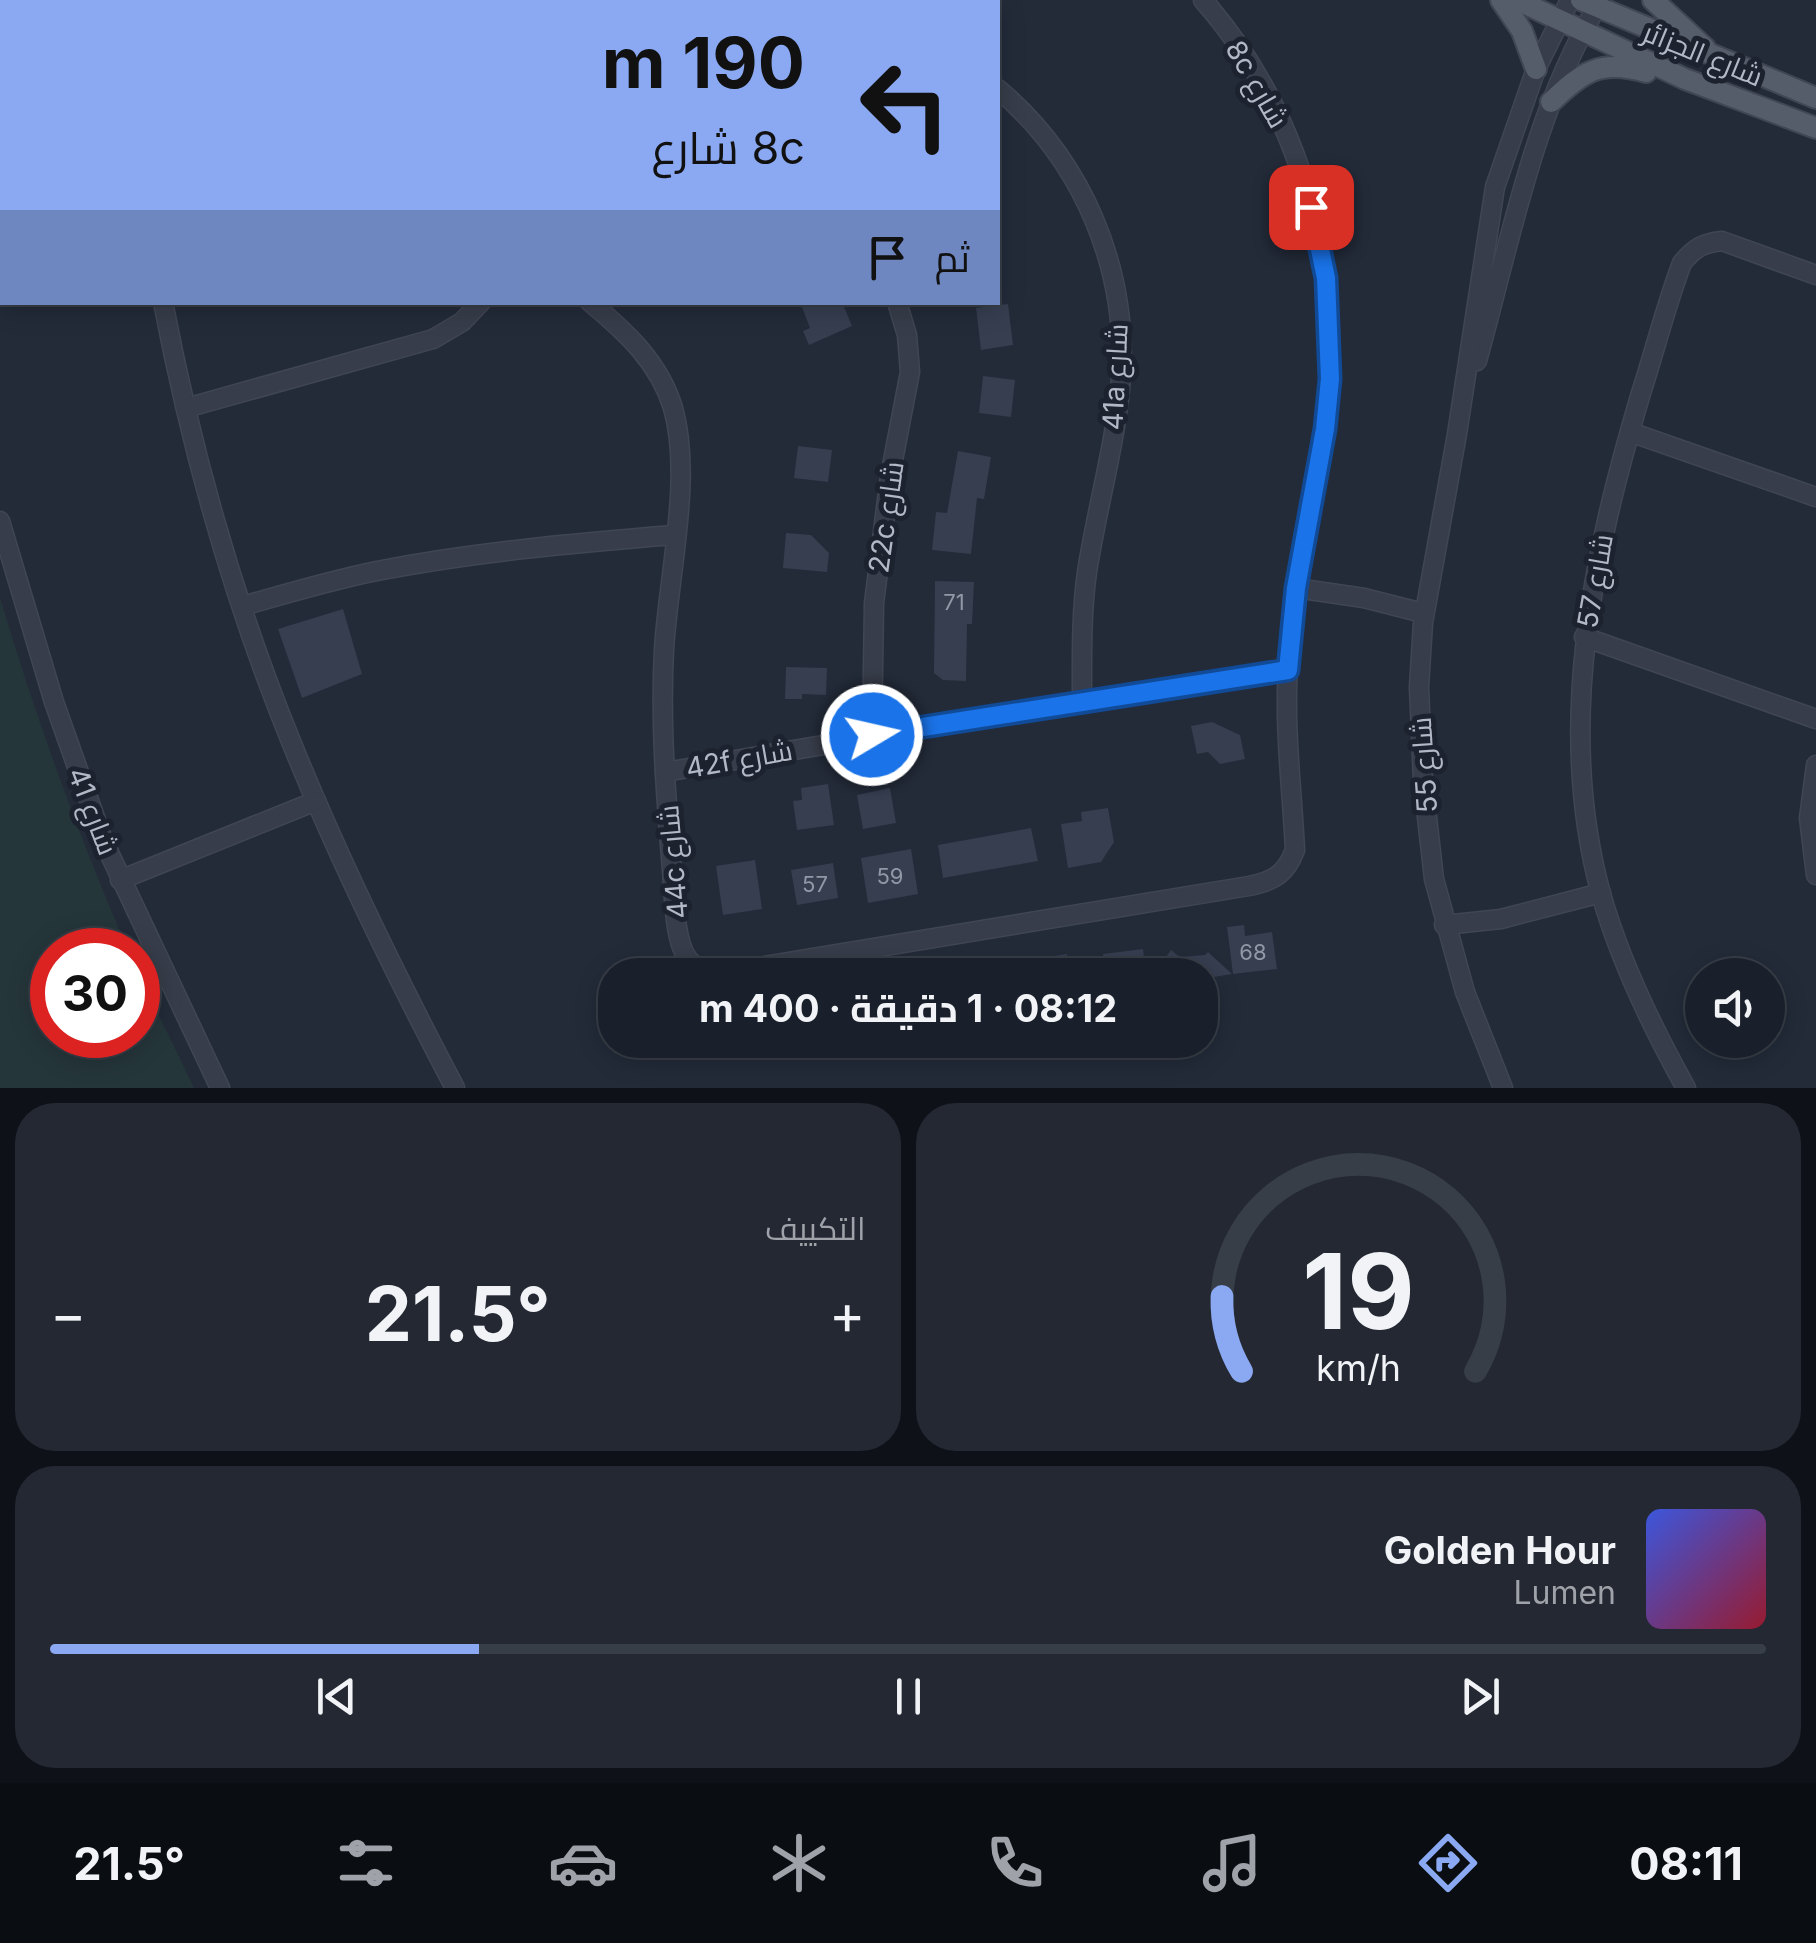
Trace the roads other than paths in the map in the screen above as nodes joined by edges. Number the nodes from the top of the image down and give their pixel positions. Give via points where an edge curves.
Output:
1 (1202, 0) edge
2 (1501, 0) edge
3 (1517, 0) edge
4 (1570, 0) edge
5 (1653, 0) edge
6 (1592, 2) edge
7 (1558, 21) junction
8 (1582, 33) junction
9 (1709, 54) junction
10 (1536, 69) junction
11 (1685, 79) junction
12 (1000, 91) edge
13 (1816, 98) edge
14 (1551, 102) junction
15 (1816, 128) edge
16 (1816, 275) edge
17 (163, 305) edge
18 (478, 305) edge
19 (593, 305) edge
20 (898, 305) edge
21 (186, 408) junction
22 (1630, 432) junction
23 (1457, 434) junction
24 (1816, 498) edge
25 (0, 521) edge
26 (674, 534) junction
27 (1296, 588) junction
28 (243, 606) junction
29 (1424, 606) junction
30 (1584, 636) junction
31 (1288, 670) junction
32 (1082, 701) junction
33 (1816, 720) edge
34 (872, 735) junction
35 (1816, 765) edge
36 (665, 772) junction
37 (316, 801) junction
38 (1294, 834) joint
39 (1816, 876) edge
40 (120, 880) junction
41 (1601, 893) junction
42 (1446, 932) junction
43 (220, 1088) edge
44 (455, 1088) edge
45 (1504, 1088) edge
46 (1686, 1088) edge

1 - 27 street, 8c شارع via 1237,45 1286,133 1326,278 1327,412
2 - 10 main road
3 - 7 main road, شارع الجزائر
4 - 7 street, شارع 55
5 - 9 main road
6 - 8 street, شارع 55
6 - 9 main road, شارع الجزائر
7 - 8 main road, شارع الجزائر
7 - 10 street, شارع 55
8 - 11 main road, شارع الجزائر
8 - 14 street, شارع 55
9 - 13 main road, شارع الجزائر
10 - 23 street, شارع 55 via 1495,187
11 - 14 main road via 1604,67 1572,82
11 - 15 main road, شارع الجزائر
12 - 32 street, 41a شارع via 1052,144 1079,185 1099,229 1120,326 1121,376 1087,574
14 - 23 street, شارع 55
16 - 22 street, شارع 57 via 1722,242 1692,250 1676,278
17 - 21 street
18 - 21 street via 433,339
19 - 26 street, 44c شارع via 636,342 672,408 680,472
20 - 34 street, 22c شارع via 910,372 876,583
21 - 28 street
22 - 24 street
22 - 30 street, شارع 57
23 - 29 street, شارع 55
25 - 40 street, شارع 41 via 64,734
26 - 28 street via 407,566
26 - 36 street, 44c شارع via 664,652
27 - 29 street
27 - 31 street, 8c شارع
28 - 37 street
29 - 42 street, شارع 55 via 1423,782
30 - 33 street
30 - 41 street, شارع 57 via 1581,762
31 - 32 street, 42f شارع
31 - 38 street, 8c شارع
32 - 34 street, 42f شارع
34 - 36 street, 42f شارع
35 - 39 street via 1810,818
36 - 38 street, 44c شارع via 681,947 688,960 714,974 1266,883 1289,865
37 - 40 street
37 - 44 street
40 - 43 street, شارع 41
41 - 42 street
41 - 46 street, شارع 57 via 1628,968
42 - 45 street, شارع 55

